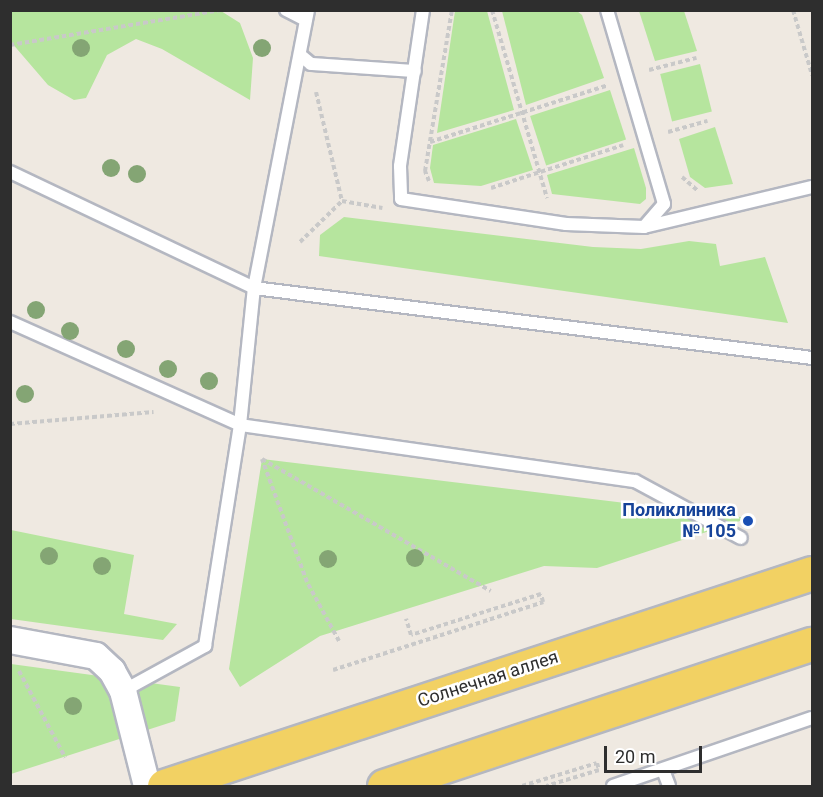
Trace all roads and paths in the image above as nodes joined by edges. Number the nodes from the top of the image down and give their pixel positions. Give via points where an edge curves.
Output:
1 (222, 10) edge
2 (286, 10) edge
3 (423, 10) edge
4 (452, 10) edge
5 (492, 10) edge
6 (608, 10) edge
7 (793, 10) edge
8 (307, 15) edge
9 (10, 45) edge
10 (300, 55) junction
11 (696, 58) dead end
12 (646, 60) dead end
13 (649, 70) junction
14 (415, 71) junction
15 (813, 75) edge
16 (652, 81) dead end
17 (613, 84) dead end
18 (306, 89) dead end
19 (519, 114) junction
20 (707, 121) dead end
21 (665, 122) dead end
22 (668, 132) junction
23 (430, 142) junction
24 (632, 142) dead end
25 (671, 142) dead end
26 (680, 170) dead end
27 (10, 172) edge
28 (538, 173) junction
29 (436, 186) dead end
30 (813, 187) edge
31 (503, 194) dead end
32 (701, 194) dead end
33 (536, 197) dead end
34 (342, 201) junction
35 (389, 209) dead end
36 (645, 227) junction
37 (300, 242) dead end
38 (254, 288) junction
39 (10, 322) edge
40 (813, 358) edge
41 (201, 408) junction
42 (10, 424) edge
43 (240, 425) junction
44 (741, 538) dead end
45 (813, 573) edge
46 (491, 591) dead end
47 (406, 619) dead end
48 (339, 641) dead end
49 (813, 644) edge
50 (13, 652) edge
51 (333, 670) dead end
52 (123, 691) junction
53 (813, 718) edge
54 (65, 757) dead end
55 (663, 770) junction
56 (147, 786) edge
57 (164, 786) edge
58 (384, 786) edge
59 (522, 786) edge
60 (546, 786) edge
61 (613, 786) edge
62 (669, 786) edge

1 - 9 path
2 - 8 lane
3 - 14 lane
4 - 23 path
5 - 19 path
6 - 36 lane via 664,204
7 - 15 path
8 - 10 lane
10 - 14 lane via 311,64
10 - 38 lane
11 - 13 path
12 - 13 path
13 - 16 path
14 - 36 lane via 400,166 401,199 566,224
17 - 19 path
18 - 34 path via 317,92
19 - 23 path
19 - 28 path
20 - 22 path
21 - 22 path
22 - 25 path
23 - 29 path via 425,171 431,186
24 - 28 path
26 - 32 path via 683,180
27 - 38 lane
28 - 31 path via 481,191
28 - 33 path via 547,199
30 - 36 lane
34 - 35 path
34 - 37 path
38 - 40 lane
38 - 43 lane
39 - 41 lane
41 - 42 path
41 - 43 lane
43 - 44 lane via 635,481
43 - 52 lane via 205,646
45 - 57 main road, Солнечная аллея
46 - 48 path via 262,459 306,582
47 - 51 path via 411,635 541,594 543,602
49 - 58 main road
50 - 52 street via 96,656 112,671
50 - 54 path
52 - 56 street
53 - 55 lane
55 - 61 lane
55 - 62 lane
59 - 60 path via 597,763 599,770

